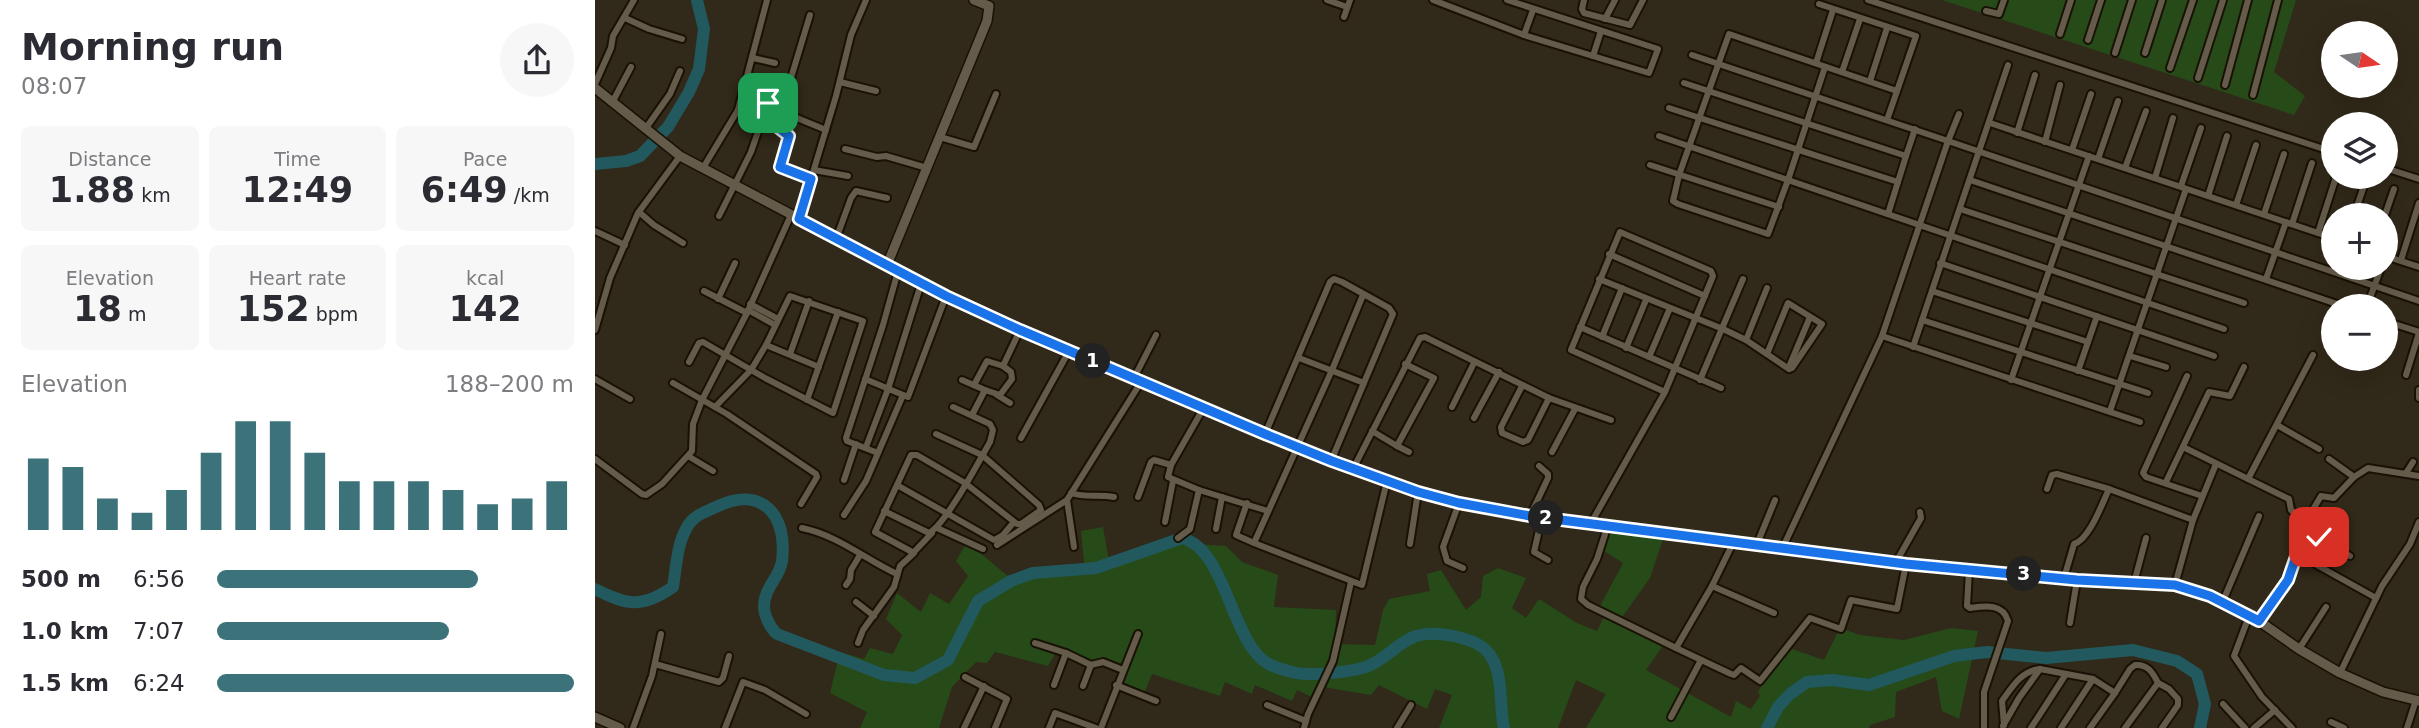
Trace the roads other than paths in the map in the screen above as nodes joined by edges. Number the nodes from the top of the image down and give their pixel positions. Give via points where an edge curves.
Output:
1 (634, 0) edge
2 (767, 0) edge
3 (866, 0) edge
4 (974, 0) edge
5 (1327, 0) edge
6 (1433, 0) edge
7 (1507, 0) edge
8 (1575, 0) edge
9 (1615, 0) edge
10 (1643, 0) edge
11 (1868, 0) edge
12 (2004, 0) edge
13 (2071, 0) edge
14 (2101, 0) edge
15 (2132, 0) edge
16 (2162, 0) edge
17 (2193, 0) edge
18 (2223, 0) edge
19 (2248, 0) edge
20 (2279, 0) edge
21 (1583, 2) edge
22 (1349, 4) edge
23 (1819, 4) dead end
24 (1533, 10) junction
25 (1833, 10) junction
26 (1986, 11) dead end
27 (810, 15) dead end
28 (625, 18) junction
29 (1344, 18) dead end
30 (1605, 19) junction
31 (1860, 19) junction
32 (1887, 28) junction
33 (1601, 31) junction
34 (2060, 34) dead end
35 (1524, 35) junction
36 (683, 39) dead end
37 (2088, 40) dead end
38 (2145, 52) dead end
39 (2115, 53) dead end
40 (1692, 55) dead end
41 (1593, 56) junction
42 (753, 58) junction
43 (1719, 62) junction
44 (775, 63) dead end
45 (1816, 63) junction
46 (2008, 65) dead end
47 (631, 67) dead end
48 (1825, 67) junction
49 (2170, 68) dead end
50 (680, 71) dead end
51 (1842, 72) junction
52 (2035, 75) dead end
53 (2198, 78) dead end
54 (1870, 81) junction
55 (840, 82) junction
56 (1683, 83) dead end
57 (2060, 85) dead end
58 (2225, 85) dead end
59 (595, 86) edge
60 (876, 91) dead end
61 (1709, 91) junction
62 (1897, 91) junction
63 (744, 92) junction
64 (996, 94) dead end
65 (2091, 94) dead end
66 (2253, 95) dead end
67 (1816, 96) junction
68 (762, 97) junction
69 (613, 101) junction
70 (784, 101) junction
71 (2118, 101) dead end
72 (1669, 108) dead end
73 (738, 110) junction
74 (780, 111) junction
75 (2146, 111) dead end
76 (1959, 114) dead end
77 (1700, 116) junction
78 (2173, 118) dead end
79 (762, 120) junction
80 (1887, 120) junction
81 (1990, 123) junction
82 (775, 125) junction
83 (1807, 125) junction
84 (2201, 128) dead end
85 (1915, 129) junction
86 (648, 130) junction
87 (825, 130) junction
88 (2017, 133) junction
89 (1659, 136) dead end
90 (2227, 136) dead end
91 (940, 137) junction
92 (1948, 141) junction
93 (2045, 142) junction
94 (2256, 145) dead end
95 (1689, 146) junction
96 (2321, 148) edge
97 (845, 149) dead end
98 (1798, 150) junction
99 (2072, 150) junction
100 (1980, 151) junction
101 (2284, 154) dead end
102 (680, 156) junction
103 (1906, 156) junction
104 (2089, 156) junction
105 (2098, 159) junction
106 (2312, 163) dead end
107 (1650, 165) dead end
108 (703, 168) junction
109 (927, 168) junction
110 (2125, 168) junction
111 (814, 170) junction
112 (2398, 172) edge
113 (1679, 174) junction
114 (848, 176) dead end
115 (2155, 178) junction
116 (811, 179) junction
117 (2419, 179) edge
118 (1788, 180) junction
119 (1970, 180) junction
120 (1898, 182) junction
121 (2079, 184) junction
122 (736, 186) junction
123 (2184, 188) junction
124 (2332, 189) edge
125 (2394, 189) dead end
126 (2208, 196) junction
127 (887, 198) dead end
128 (2389, 203) edge
129 (2419, 203) edge
130 (2236, 205) junction
131 (1779, 207) junction
132 (1960, 209) junction
133 (639, 212) junction
134 (1888, 214) junction
135 (2069, 214) junction
136 (2264, 214) junction
137 (719, 216) dead end
138 (795, 217) junction
139 (2176, 217) junction
140 (2289, 223) junction
141 (1919, 225) junction
142 (595, 232) edge
143 (2318, 233) junction
144 (2321, 234) edge
145 (1951, 236) junction
146 (836, 239) junction
147 (2059, 242) junction
148 (683, 243) dead end
149 (625, 245) junction
150 (2167, 247) junction
151 (2276, 251) junction
152 (1609, 254) junction
153 (2398, 259) edge
154 (2401, 260) junction
155 (1940, 263) junction
156 (735, 264) dead end
157 (887, 265) junction
158 (2419, 267) edge
159 (2050, 268) junction
160 (898, 271) junction
161 (2157, 274) junction
162 (1599, 279) junction
163 (1743, 279) dead end
164 (2266, 279) junction
165 (2377, 280) edge
166 (921, 284) junction
167 (2375, 285) junction
168 (1622, 288) junction
169 (1767, 288) dead end
170 (704, 291) dead end
171 (1932, 291) junction
172 (2372, 294) edge
173 (1363, 295) junction
174 (946, 296) junction
175 (1705, 296) junction
176 (2040, 297) junction
177 (2321, 298) edge
178 (718, 299) junction
179 (1646, 300) junction
180 (809, 301) junction
181 (2419, 301) edge
182 (2149, 303) junction
183 (2244, 303) dead end
184 (1671, 308) junction
185 (748, 309) junction
186 (838, 312) junction
187 (2097, 316) junction
188 (1810, 317) junction
189 (1695, 318) junction
190 (1922, 320) junction
191 (776, 322) junction
192 (2030, 324) junction
193 (2398, 325) edge
194 (1580, 327) junction
195 (1723, 329) junction
196 (2224, 329) dead end
197 (595, 330) edge
198 (1020, 330) junction
199 (2139, 330) junction
200 (2419, 332) edge
201 (1156, 335) dead end
202 (1882, 336) junction
203 (1602, 337) junction
204 (1746, 340) junction
205 (2088, 342) junction
206 (766, 345) junction
207 (1913, 347) junction
208 (1626, 348) junction
209 (1069, 351) junction
210 (2020, 351) junction
211 (1767, 354) junction
212 (726, 355) junction
213 (790, 355) junction
214 (2313, 355) dead end
215 (2130, 356) junction
216 (2214, 356) dead end
217 (1649, 357) junction
218 (1299, 358) junction
219 (689, 362) dead end
220 (1474, 363) junction
221 (1405, 364) junction
222 (1003, 366) junction
223 (819, 367) junction
224 (1675, 367) junction
225 (2166, 367) dead end
226 (2244, 367) dead end
227 (1789, 369) junction
228 (751, 370) junction
229 (1332, 370) junction
230 (2078, 371) junction
231 (1499, 372) junction
232 (2406, 375) dead end
233 (2187, 376) dead end
234 (865, 379) junction
235 (962, 380) dead end
236 (1137, 380) junction
237 (1700, 380) junction
238 (2011, 380) junction
239 (596, 383) edge
240 (673, 383) dead end
241 (1364, 383) junction
242 (974, 385) junction
243 (1522, 386) junction
244 (2120, 386) junction
245 (1721, 388) dead end
246 (888, 389) junction
247 (985, 390) junction
248 (2419, 390) edge
249 (1665, 391) junction
250 (2148, 393) dead end
251 (903, 395) junction
252 (997, 396) junction
253 (1549, 398) junction
254 (2419, 398) edge
255 (630, 399) dead end
256 (702, 400) junction
257 (807, 400) junction
258 (1010, 403) dead end
259 (715, 407) junction
260 (953, 407) dead end
261 (1452, 407) dead end
262 (1203, 409) junction
263 (1575, 409) junction
264 (2110, 411) junction
265 (972, 415) junction
266 (1474, 418) dead end
267 (1611, 420) dead end
268 (2140, 422) dead end
269 (2277, 425) junction
270 (1372, 431) junction
271 (936, 434) dead end
272 (1265, 434) junction
273 (1021, 438) dead end
274 (856, 444) junction
275 (1397, 446) junction
276 (866, 447) junction
277 (2183, 447) junction
278 (1298, 448) junction
279 (2319, 449) dead end
280 (1409, 452) dead end
281 (1552, 452) dead end
282 (878, 453) junction
283 (982, 455) junction
284 (688, 456) junction
285 (595, 459) edge
286 (2329, 459) dead end
287 (1332, 461) junction
288 (2413, 462) dead end
289 (2216, 464) junction
290 (1171, 466) junction
291 (1539, 466) dead end
292 (1353, 469) junction
293 (713, 471) dead end
294 (2406, 473) junction
295 (2419, 475) edge
296 (2354, 477) junction
297 (2248, 479) junction
298 (844, 481) dead end
299 (1173, 481) junction
300 (1387, 481) junction
301 (2166, 482) junction
302 (965, 483) junction
303 (897, 485) junction
304 (2047, 489) dead end
305 (2109, 489) junction
306 (1199, 490) junction
307 (1418, 492) junction
308 (2202, 496) junction
309 (1069, 497) junction
310 (1114, 497) dead end
311 (1138, 497) dead end
312 (1222, 498) junction
313 (1775, 500) dead end
314 (1247, 503) junction
315 (1459, 503) junction
316 (801, 504) dead end
317 (884, 511) junction
318 (1268, 511) junction
319 (1920, 512) dead end
320 (947, 513) junction
321 (844, 514) dead end
322 (1530, 516) junction
323 (2259, 516) dead end
324 (1542, 517) junction
325 (2193, 520) junction
326 (1014, 522) junction
327 (1165, 522) dead end
328 (2419, 522) edge
329 (1591, 523) junction
330 (1608, 526) junction
331 (2305, 526) junction
332 (802, 527) dead end
333 (1216, 529) dead end
334 (934, 530) junction
335 (1178, 538) dead end
336 (2146, 538) dead end
337 (1734, 541) junction
338 (1254, 543) junction
339 (1410, 544) dead end
340 (1757, 544) junction
341 (997, 545) dead end
342 (1783, 547) junction
343 (1074, 548) dead end
344 (983, 549) dead end
345 (914, 552) junction
346 (2297, 554) junction
347 (860, 555) junction
348 (2350, 556) dead end
349 (1548, 560) dead end
350 (1901, 563) junction
351 (1463, 568) dead end
352 (1969, 570) junction
353 (897, 574) junction
354 (2064, 578) junction
355 (2077, 580) junction
356 (1351, 582) junction
357 (2134, 583) junction
358 (846, 584) dead end
359 (2175, 585) junction
360 (1712, 586) junction
361 (2376, 598) junction
362 (2223, 601) junction
363 (856, 602) dead end
364 (2326, 607) dead end
365 (1774, 613) dead end
366 (874, 616) junction
367 (2254, 618) junction
368 (2070, 623) dead end
369 (661, 634) dead end
370 (1139, 634) dead end
371 (858, 643) dead end
372 (1035, 643) dead end
373 (1676, 648) junction
374 (2299, 649) junction
375 (1066, 653) junction
376 (729, 656) dead end
377 (1702, 660) junction
378 (655, 664) junction
379 (1091, 665) junction
380 (2040, 669) junction
381 (1123, 670) junction
382 (2340, 673) junction
383 (2066, 674) junction
384 (965, 677) dead end
385 (2093, 679) junction
386 (2158, 683) junction
387 (1053, 685) dead end
388 (1116, 685) junction
389 (984, 686) junction
390 (1083, 686) dead end
391 (2115, 692) junction
392 (2418, 700) edge
393 (1156, 701) dead end
394 (2223, 704) dead end
395 (1267, 705) dead end
396 (1411, 705) dead end
397 (2275, 710) junction
398 (806, 714) dead end
399 (595, 717) edge
400 (1671, 717) dead end
401 (2331, 722) dead end
402 (1305, 724) edge
403 (616, 727) edge
404 (2003, 727) edge
405 (633, 728) edge
406 (725, 728) edge
407 (964, 728) edge
408 (995, 728) edge
409 (1049, 728) edge
410 (1099, 728) edge
411 (1397, 728) edge
412 (1984, 728) edge
413 (2031, 728) edge
414 (2061, 728) edge
415 (2090, 728) edge
416 (2125, 728) edge
417 (2162, 728) edge
418 (2245, 728) edge
419 (2254, 728) edge
420 (2292, 728) edge
421 (2344, 728) edge
422 (2407, 728) edge

1 - 28 street
2 - 42 street
3 - 55 street
4 - 91 street via 985,3 990,12
5 - 22 street
6 - 35 street
7 - 24 street
8 - 21 street
9 - 30 street
10 - 30 street via 1630,25
11 - 96 street
12 - 26 street via 1999,13
13 - 34 street
14 - 37 street
15 - 39 street
16 - 38 street
17 - 49 street
18 - 53 street
19 - 58 street
20 - 66 street
21 - 30 street via 1584,13
22 - 29 street
23 - 25 street
24 - 33 street
24 - 35 street
25 - 31 street
25 - 45 street
27 - 70 street
28 - 36 street
28 - 59 street via 613,36
31 - 32 street
31 - 51 street
32 - 54 street
32 - 62 street via 1916,36
33 - 41 street
33 - 41 street via 1658,50 1649,73
35 - 41 street
40 - 43 street
42 - 44 street
42 - 63 street
43 - 45 street via 1731,34
43 - 61 street
43 - 67 street
45 - 48 street
46 - 81 street
47 - 69 street
48 - 51 street
48 - 67 street
50 - 86 street
51 - 54 street
52 - 88 street
54 - 62 street
55 - 60 street
55 - 87 street
56 - 61 street
57 - 93 street
59 - 69 street
61 - 77 street
61 - 83 street
62 - 80 street
63 - 68 street
63 - 73 street
64 - 91 street via 974,147
65 - 99 street
67 - 80 street
67 - 83 street
68 - 70 street
68 - 74 street
69 - 86 street
70 - 74 street
71 - 105 street
72 - 77 street
73 - 79 street
73 - 108 street
74 - 82 street
74 - 87 street
75 - 110 street
76 - 92 street
77 - 95 street
77 - 98 street
78 - 115 street
79 - 82 street
79 - 122 street
80 - 85 street
81 - 88 street
81 - 100 street
82 - 116 street via 789,136 780,167
83 - 98 street
83 - 103 street
84 - 123 street
85 - 92 street
85 - 103 street
86 - 102 street
87 - 111 street
88 - 93 street
89 - 95 street
90 - 126 street
91 - 109 street
92 - 100 street
92 - 141 street
93 - 99 street
94 - 130 street
95 - 113 street
95 - 118 street
97 - 109 street
98 - 118 street
98 - 120 street
99 - 104 street
100 - 119 street
100 - 121 street
101 - 136 street
102 - 108 street
102 - 133 street
103 - 120 street
104 - 105 street
104 - 121 street
105 - 110 street
106 - 140 street
107 - 113 street
108 - 122 street
109 - 157 street
110 - 115 street
111 - 114 street
111 - 116 street
112 - 117 street
113 - 131 street
113 - 131 street via 1672,198 1675,202 1766,235
115 - 123 street
116 - 138 street
118 - 131 street
118 - 134 street
119 - 132 street
119 - 135 street
120 - 134 street
121 - 135 street
121 - 139 street
122 - 137 street
122 - 138 street
123 - 126 street
123 - 139 street
124 - 143 street
125 - 128 street
126 - 130 street
127 - 146 street via 856,191
129 - 154 street
130 - 136 street
132 - 145 street
132 - 147 street
133 - 148 street
133 - 149 street
134 - 141 street
135 - 147 street
135 - 150 street
136 - 140 street
138 - 146 street
138 - 185 street
139 - 150 street
139 - 151 street
140 - 143 street
140 - 151 street
141 - 145 street
141 - 202 street
142 - 149 street
143 - 144 street
145 - 155 street
145 - 159 street
146 - 157 street
147 - 159 street
147 - 161 street
149 - 197 street
150 - 161 street
150 - 164 street
151 - 164 street
151 - 167 street
152 - 162 street
152 - 175 street
152 - 175 street via 1622,232 1711,271
153 - 154 street
154 - 158 street
155 - 171 street
155 - 176 street
156 - 178 street
157 - 160 street
159 - 176 street
159 - 182 street
160 - 166 street
160 - 234 street
161 - 182 street
161 - 183 street
162 - 168 street
162 - 194 street
163 - 195 street
164 - 177 street
165 - 167 street
166 - 174 street
166 - 246 street
167 - 172 street
167 - 181 street
168 - 179 street
168 - 203 street
169 - 204 street
170 - 178 street
171 - 190 street
171 - 192 street
173 - 218 street via 1338,280 1330,282
173 - 229 street
173 - 241 street via 1392,310
174 - 198 street
174 - 251 street via 908,397
175 - 189 street
176 - 187 street
176 - 192 street
178 - 185 street
179 - 184 street
179 - 208 street
180 - 186 street
180 - 191 street via 790,296
180 - 213 street
182 - 196 street
182 - 199 street
184 - 189 street
184 - 217 street
185 - 191 street
185 - 212 street
186 - 223 street
186 - 257 street via 861,319 863,324 835,410 831,413
187 - 199 street
187 - 205 street
188 - 211 street via 1788,303
188 - 227 street
188 - 227 street via 1822,326
189 - 195 street
189 - 224 street
190 - 207 street
190 - 210 street
191 - 206 street
192 - 205 street
192 - 210 street
193 - 200 street
194 - 203 street
194 - 249 street via 1571,350
195 - 204 street
195 - 237 street
198 - 209 street
198 - 222 street
199 - 215 street
199 - 216 street
200 - 232 street
201 - 236 street
202 - 207 street
202 - 342 street
203 - 208 street
204 - 211 street
205 - 230 street
206 - 213 street
206 - 228 street
207 - 238 street
208 - 217 street
209 - 236 street
209 - 273 street
210 - 230 street
210 - 238 street
211 - 227 street
212 - 219 street via 701,342
212 - 228 street
212 - 256 street
213 - 223 street
214 - 269 street
215 - 225 street
215 - 244 street
217 - 224 street
218 - 229 street
218 - 272 street
220 - 221 street via 1425,337 1418,339
220 - 231 street
220 - 261 street
221 - 270 street
221 - 275 street via 1434,380
222 - 242 street via 987,361
222 - 252 street via 1012,379
223 - 257 street
224 - 237 street
224 - 249 street
226 - 277 street via 2230,396 2209,392
228 - 257 street
228 - 259 street
229 - 241 street
229 - 278 street
230 - 244 street
231 - 243 street
231 - 266 street
233 - 301 street via 2143,473
234 - 246 street
234 - 274 street via 846,438
235 - 242 street
236 - 262 street
236 - 309 street
237 - 245 street
238 - 264 street
239 - 255 street
240 - 256 street
241 - 287 street
242 - 247 street
243 - 253 street
243 - 253 street via 1500,427 1502,433 1528,440
244 - 250 street
244 - 264 street
246 - 251 street
246 - 276 street
247 - 252 street
247 - 265 street
248 - 254 street
249 - 329 street
251 - 282 street
252 - 258 street
253 - 263 street
256 - 259 street
256 - 284 street
259 - 316 street via 816,474
260 - 265 street
262 - 272 street
262 - 290 street
263 - 267 street
263 - 281 street
264 - 268 street
265 - 283 street via 992,427
269 - 279 street
269 - 297 street
270 - 275 street
270 - 292 street
271 - 283 street
272 - 278 street
274 - 276 street
274 - 298 street
275 - 280 street
276 - 282 street
277 - 289 street
277 - 301 street
278 - 287 street
278 - 318 street
282 - 321 street
283 - 302 street
283 - 326 street via 1041,508 1021,524
284 - 285 street via 646,495
284 - 293 street
286 - 296 street
287 - 292 street
288 - 294 street
289 - 297 street
289 - 308 street
290 - 299 street via 1168,475
290 - 311 street via 1151,462
291 - 322 street via 1548,478
292 - 300 street
294 - 295 street
294 - 296 street via 2368,468
296 - 331 street via 2334,498 2321,496
297 - 331 street via 2289,499 2291,510
299 - 306 street
299 - 327 street
300 - 307 street
300 - 356 street via 1363,582
301 - 308 street
302 - 303 street via 913,454
302 - 320 street
302 - 326 street
303 - 317 street
303 - 320 street
304 - 305 street via 2054,474
305 - 325 street
305 - 354 street via 2093,524 2074,544
306 - 312 street
306 - 335 street via 1190,529
307 - 315 street
307 - 339 street
308 - 325 street
309 - 310 street
309 - 341 street
309 - 343 street
312 - 314 street
312 - 333 street
313 - 340 street
314 - 318 street
314 - 338 street via 1236,535
315 - 322 street
315 - 351 street via 1443,547 1447,561
317 - 334 street
317 - 345 street via 876,534
318 - 338 street
319 - 350 street
320 - 326 street via 994,540
320 - 334 street
322 - 324 street
323 - 362 street
324 - 329 street
324 - 349 street via 1534,552
325 - 359 street
328 - 361 street
329 - 330 street
330 - 337 street
330 - 373 street via 1581,599
331 - 346 street
331 - 348 street
332 - 347 street via 830,536
334 - 344 street
334 - 345 street
336 - 357 street
337 - 340 street
337 - 360 street
338 - 356 street
340 - 342 street
342 - 350 street
345 - 353 street
346 - 361 street
346 - 367 street via 2288,580
347 - 353 street
347 - 358 street
350 - 352 street
350 - 377 street via 1897,608 1851,600 1841,629 1810,618 1760,681 1741,668 1733,675
352 - 354 street
352 - 412 street via 1967,606 2003,610 2008,621 1983,692
353 - 366 street via 894,587
354 - 355 street
355 - 357 street
355 - 368 street
356 - 402 street via 1333,662
357 - 359 street
359 - 362 street
360 - 365 street
360 - 373 street
361 - 382 street
362 - 367 street
363 - 366 street
364 - 374 street
366 - 371 street
367 - 374 street
367 - 397 street via 2234,656
369 - 378 street
370 - 381 street
372 - 375 street
373 - 377 street
374 - 382 street
375 - 379 street
375 - 387 street
376 - 378 street via 719,682
377 - 400 street
378 - 405 street
379 - 381 street via 1103,662
379 - 390 street
380 - 383 street
380 - 404 street
380 - 404 street via 2025,673 2002,701
381 - 388 street
382 - 392 street via 2383,692
383 - 385 street
383 - 413 street
384 - 389 street
385 - 391 street
385 - 414 street
386 - 391 street via 2146,667 2135,665
386 - 416 street
386 - 417 street via 2178,699
388 - 393 street
388 - 410 street
389 - 407 street
389 - 408 street via 1007,699
391 - 415 street
392 - 422 street
394 - 418 street
395 - 402 street
396 - 411 street
397 - 419 street
397 - 420 street
398 - 406 street via 743,682
399 - 403 street
401 - 421 street
409 - 410 street via 1055,713

